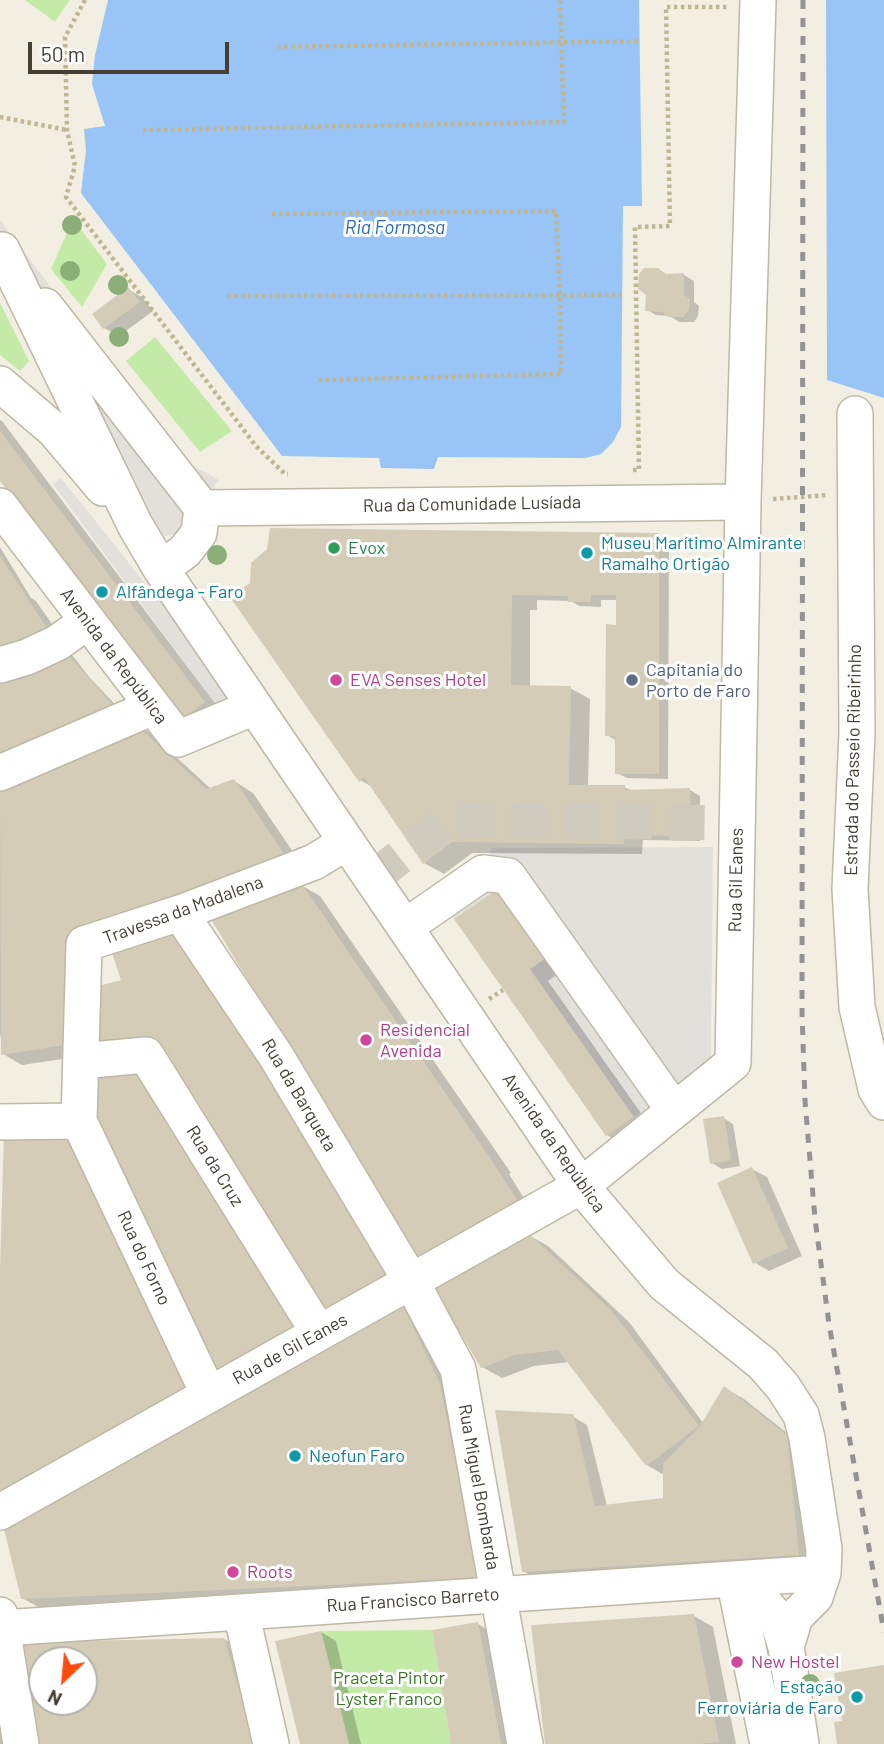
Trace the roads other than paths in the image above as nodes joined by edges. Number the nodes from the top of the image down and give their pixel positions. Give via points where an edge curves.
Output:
1 (758, 4) edge
2 (1, 249) edge
3 (0, 384) edge
4 (855, 414) dead end
5 (743, 502) junction
6 (0, 506) edge
7 (202, 508) junction
8 (135, 525) junction
9 (161, 569) junction
10 (88, 621) junction
11 (0, 665) edge
12 (153, 707) junction
13 (254, 707) junction
14 (0, 773) edge
15 (347, 842) junction
16 (180, 913) junction
17 (405, 927) junction
18 (81, 1061) junction
19 (884, 1102) edge
20 (674, 1110) junction
21 (79, 1121) junction
22 (0, 1122) edge
23 (581, 1186) junction
24 (411, 1282) junction
25 (319, 1333) junction
26 (209, 1395) junction
27 (0, 1512) edge
28 (823, 1573) junction
29 (734, 1579) junction
30 (498, 1595) junction
31 (241, 1612) junction
32 (1, 1621) edge
33 (786, 1647) junction
34 (21, 1744) edge
35 (271, 1744) edge
36 (525, 1744) edge
37 (768, 1744) edge
38 (801, 1744) edge

1 - 5 street, Rua Gil Eanes
2 - 7 street, Avenida da República
2 - 8 street, Avenida da República
3 - 8 street, Avenida da República via 54,430
4 - 19 street, Estrada do Passeio Ribeirinho via 857,733 850,889 857,1007 876,1089
5 - 7 street, Rua da Comunidade Lusíada
5 - 20 street, Rua Gil Eanes via 733,1063
6 - 10 street, Avenida da República
7 - 9 street via 199,533
8 - 9 street, Avenida da República
9 - 13 street, Avenida da República
10 - 11 street via 57,643
10 - 12 street, Avenida da República
12 - 13 street, Avenida da República via 178,739
12 - 14 street
13 - 15 street, Avenida da República
15 - 16 street, Travessa da Madalena via 314,862
15 - 17 street, Avenida da República
16 - 18 street, Travessa da Madalena via 84,944
16 - 24 street, Rua da Barqueta via 276,1056
17 - 20 street via 483,873 508,876
17 - 23 street, Avenida da República
18 - 21 street
18 - 25 street, Rua da Cruz via 146,1055
20 - 23 street, Rua Gil Eanes
21 - 22 street
21 - 26 street, Rua do Forno
23 - 24 street, Rua de Gil Eanes
23 - 28 street, Avenida da República via 664,1284 763,1364 801,1415 824,1549
24 - 25 street, Rua de Gil Eanes
24 - 30 street, Rua Miguel Bombarda via 458,1369
25 - 26 street, Rua de Gil Eanes
26 - 27 street, Rua de Gil Eanes
28 - 29 street, Rua Francisco Barreto
28 - 33 street via 815,1597 795,1617
29 - 30 street, Rua Francisco Barreto
29 - 33 street via 777,1618
29 - 37 street
30 - 31 street, Rua Francisco Barreto
30 - 36 street, Rua Miguel Bombarda
31 - 32 street, Rua Francisco Barreto
31 - 35 street
32 - 34 street
33 - 38 street

